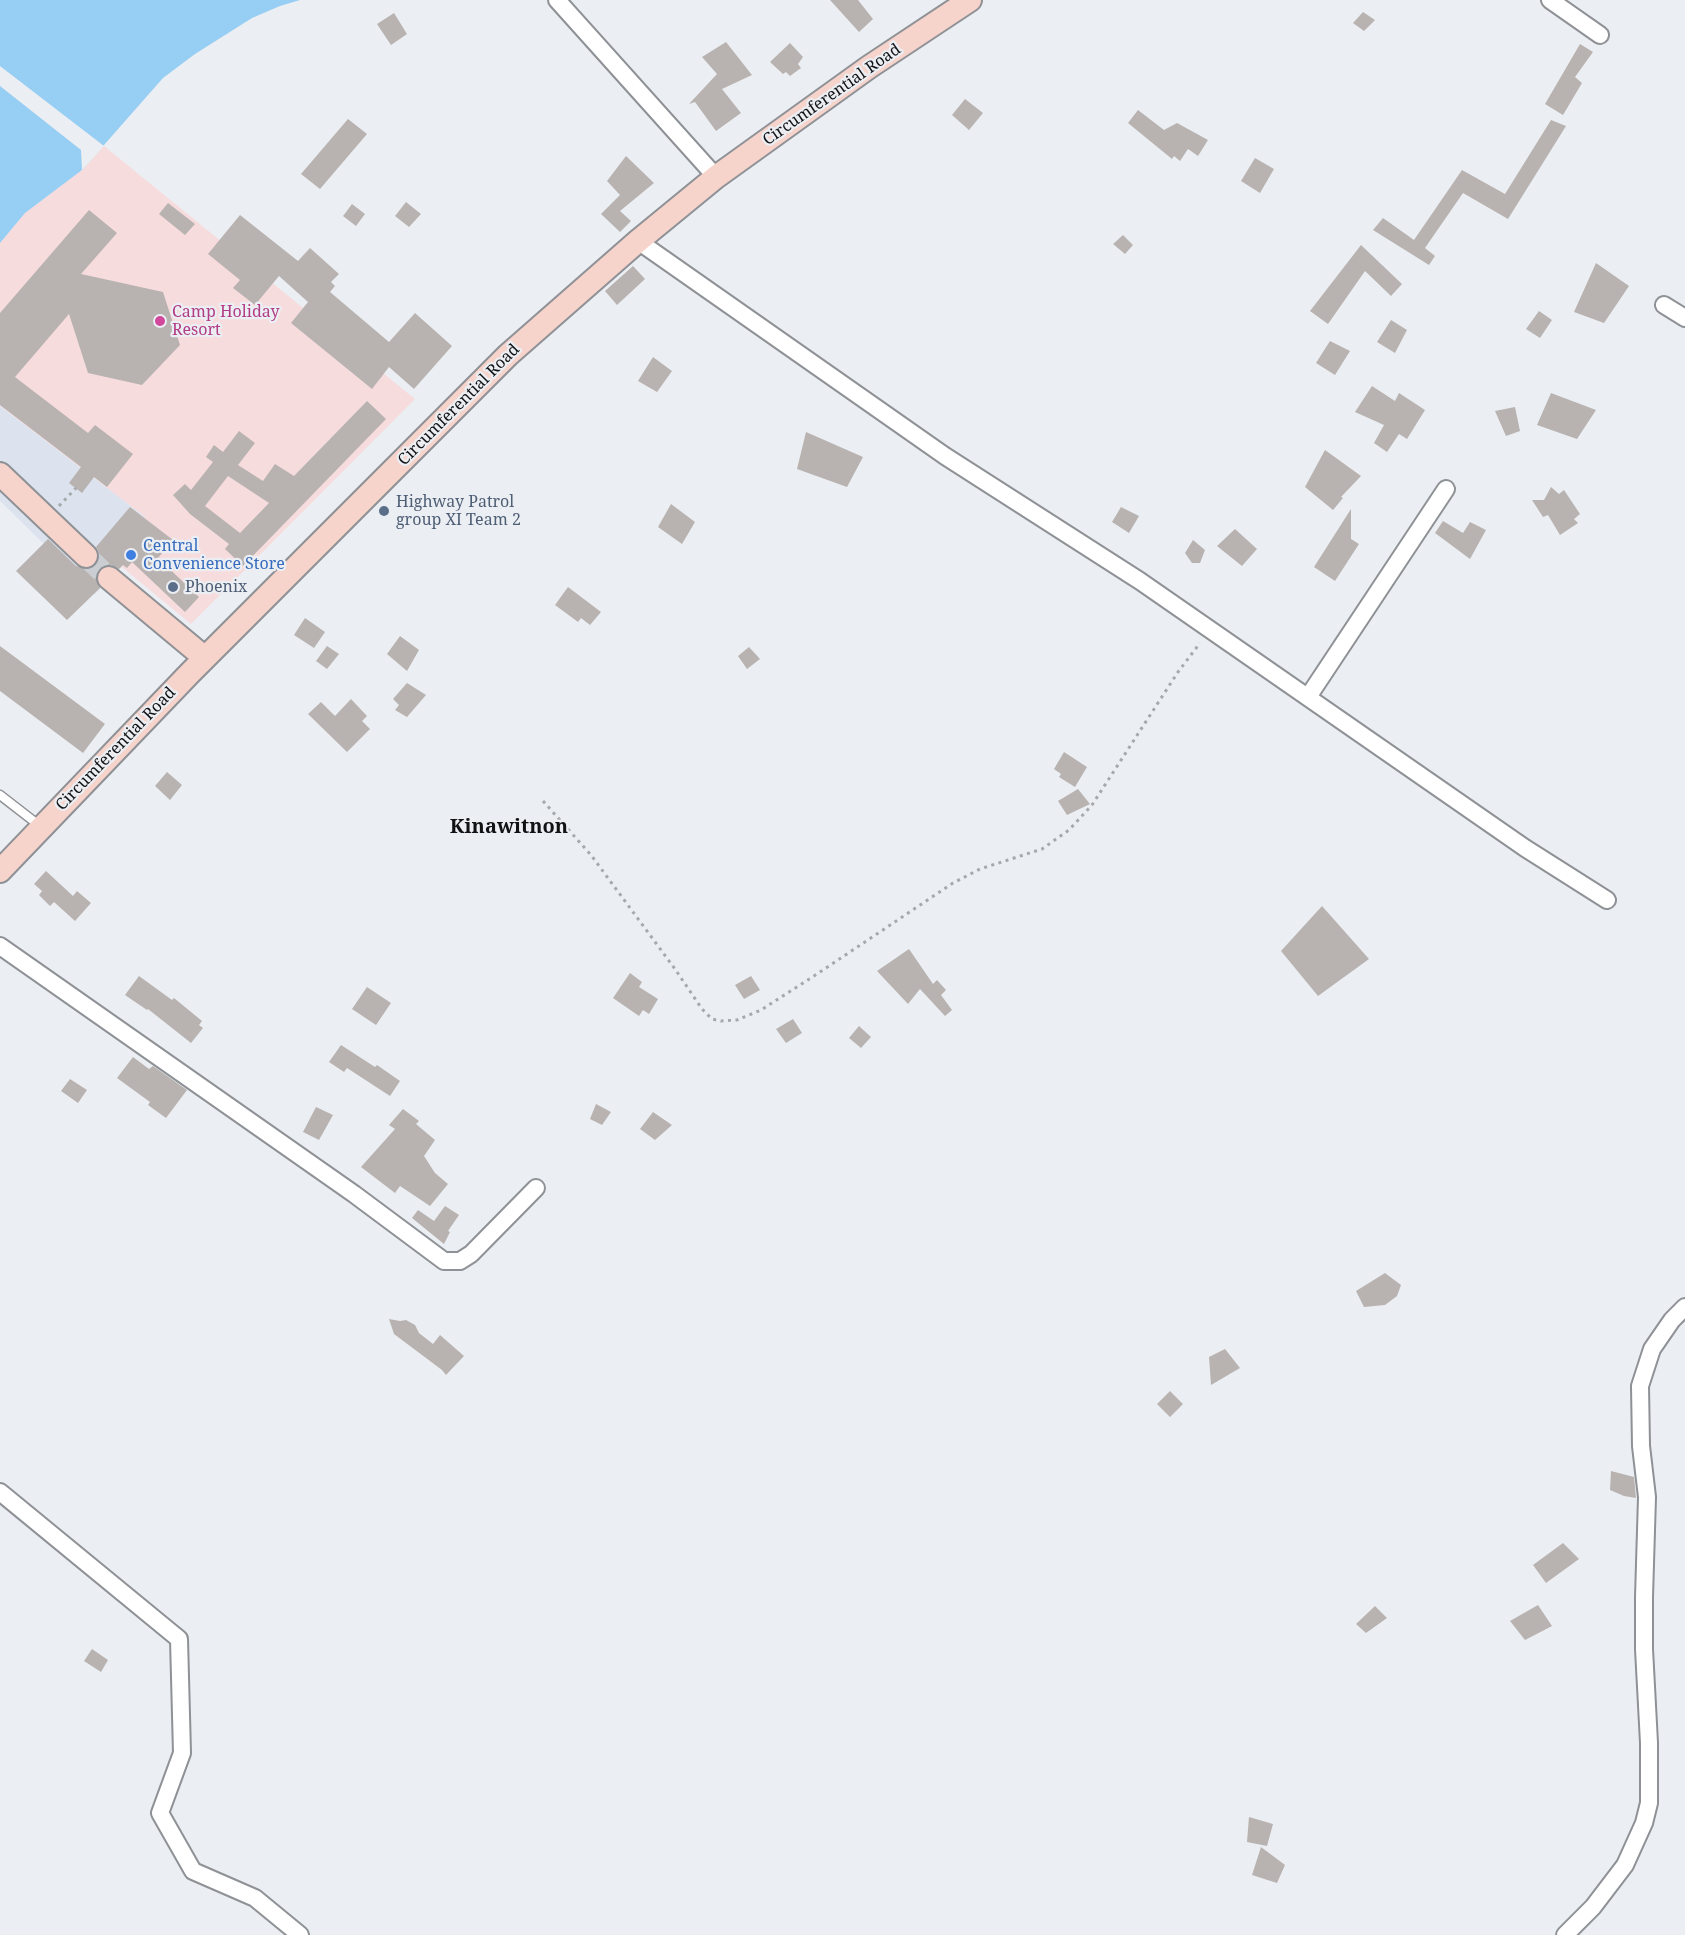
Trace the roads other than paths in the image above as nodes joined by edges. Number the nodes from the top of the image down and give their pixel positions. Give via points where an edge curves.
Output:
1 (557, 0) edge
2 (1550, 0) edge
3 (961, 2) edge
4 (1600, 35) dead end
5 (716, 177) junction
6 (638, 241) junction
7 (1664, 305) dead end
8 (1685, 318) edge
9 (0, 458) edge
10 (3, 477) edge
11 (1446, 489) dead end
12 (86, 556) tunnel mouth
13 (109, 578) tunnel mouth
14 (205, 658) junction
15 (1308, 697) junction
16 (0, 795) edge
17 (41, 827) junction
18 (0, 871) edge
19 (1607, 900) dead end
20 (0, 945) edge
21 (536, 1188) dead end
22 (1685, 1307) edge
23 (0, 1492) edge
24 (300, 1935) edge
25 (1565, 1935) edge

1 - 5 street
2 - 4 street
3 - 5 main road, Circumferential Road
5 - 6 main road, Circumferential Road
6 - 14 main road, Circumferential Road via 508,355
6 - 15 street via 945,456 1140,581
7 - 8 street
9 - 10 main road
10 - 12 main road
11 - 15 street
13 - 14 main road
14 - 17 main road, Circumferential Road
15 - 19 street via 1525,848
16 - 17 lane
17 - 18 main road, Circumferential Road
20 - 21 street via 444,1261 460,1261 471,1254
22 - 25 street via 1652,1349 1640,1386 1647,1497 1644,1597 1649,1803 1625,1865
23 - 24 street via 179,1639 182,1753 160,1813 193,1871 255,1898

